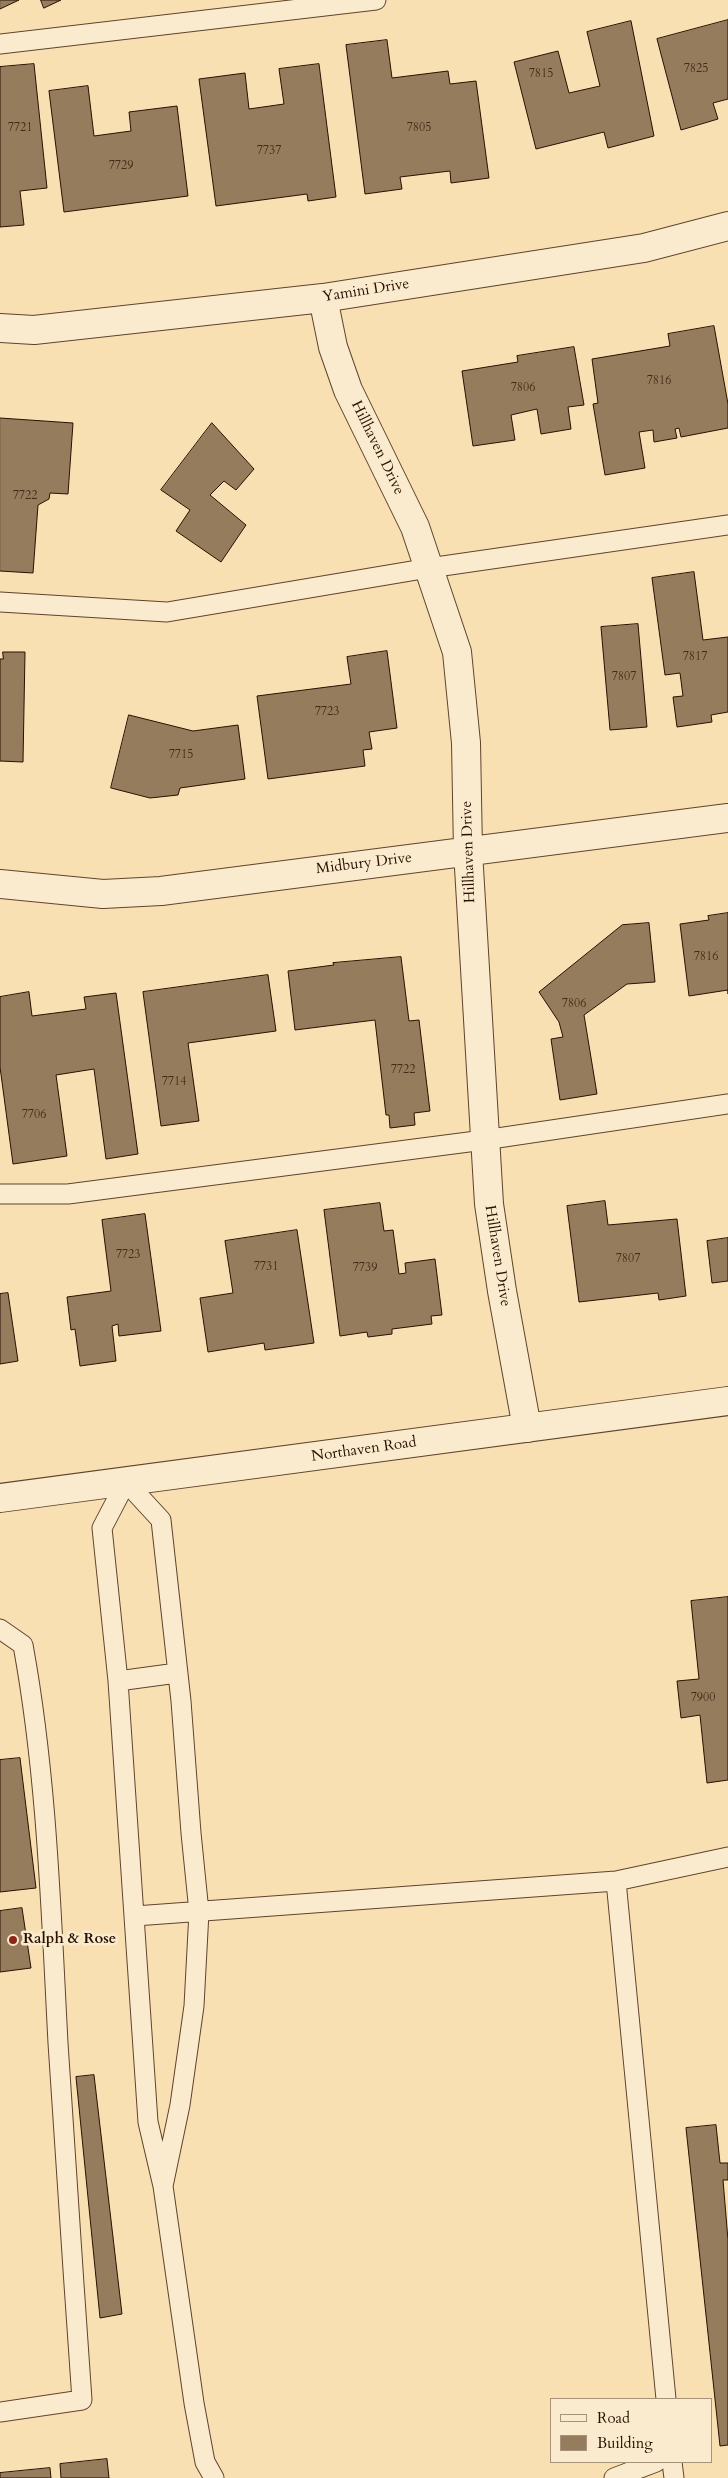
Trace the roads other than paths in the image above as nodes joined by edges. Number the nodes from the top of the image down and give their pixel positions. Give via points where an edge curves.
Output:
1 (376, 0) edge
2 (0, 44) edge
3 (728, 226) edge
4 (323, 298) junction
5 (0, 328) edge
6 (728, 524) edge
7 (429, 568) junction
8 (0, 602) edge
9 (728, 818) edge
10 (468, 851) junction
11 (0, 884) edge
12 (728, 1104) edge
13 (484, 1140) junction
14 (0, 1194) edge
15 (728, 1401) edge
16 (527, 1428) junction
17 (126, 1482) junction
18 (0, 1498) edge
19 (0, 1629) edge
20 (177, 1673) junction
21 (118, 1681) junction
22 (728, 1857) edge
23 (616, 1881) junction
24 (199, 1912) junction
25 (134, 1916) junction
26 (163, 2186) junction
27 (666, 2398) edge
28 (0, 2412) edge
29 (653, 2463) edge
30 (672, 2463) edge
31 (214, 2478) edge
32 (614, 2478) edge
33 (674, 2478) edge

1 - 2 lane
3 - 4 street, Yamini Drive via 644,248
4 - 5 street, Yamini Drive via 34,330
4 - 7 street, Hillhaven Drive via 333,348 348,390 416,527
6 - 7 lane
7 - 8 lane via 167,612
7 - 10 street, Hillhaven Drive via 457,652 466,743
9 - 10 street, Midbury Drive
10 - 11 street, Midbury Drive via 162,891 102,894
10 - 13 street, Hillhaven Drive
12 - 13 lane
13 - 14 lane via 68,1194
13 - 16 street, Hillhaven Drive via 500,1282
15 - 16 street, Northaven Road
16 - 17 street, Northaven Road
17 - 18 street, Northaven Road
17 - 20 lane via 160,1520
17 - 21 lane via 102,1528
19 - 28 lane via 24,1645 49,1861 60,2086 82,2400
20 - 21 lane
20 - 24 lane
21 - 25 lane
22 - 23 lane
23 - 24 lane
23 - 27 lane
24 - 25 lane
24 - 26 lane via 194,2006 180,2105
25 - 26 lane via 148,2122
26 - 31 lane via 194,2403 205,2462
29 - 32 lane
30 - 33 lane

